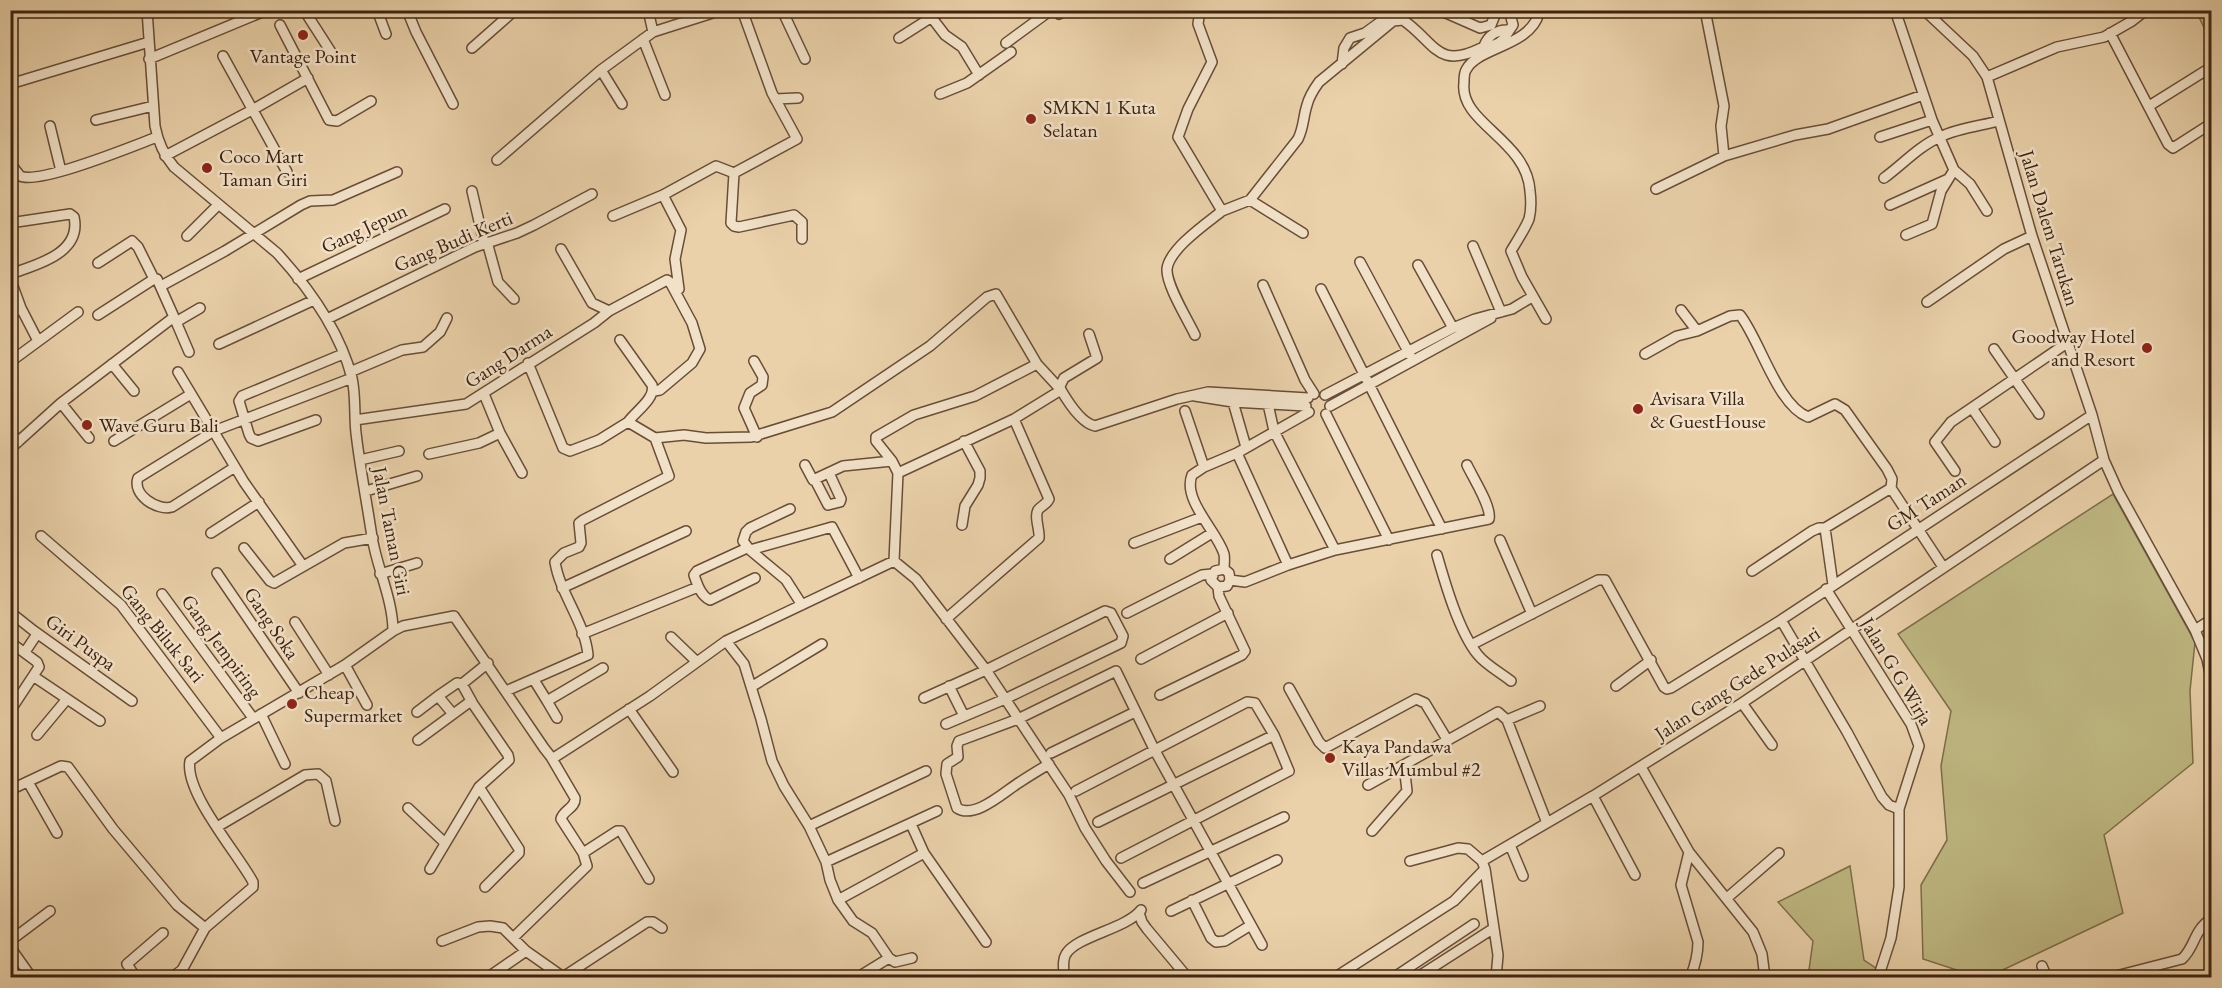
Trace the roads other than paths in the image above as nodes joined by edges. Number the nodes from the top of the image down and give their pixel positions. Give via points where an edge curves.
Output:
1 (147, 10) edge
2 (267, 10) edge
3 (304, 10) edge
4 (377, 10) edge
5 (407, 10) edge
6 (515, 10) edge
7 (648, 10) edge
8 (722, 10) edge
9 (742, 10) edge
10 (782, 10) edge
11 (943, 10) edge
12 (1053, 10) edge
13 (1066, 10) edge
14 (1200, 10) edge
15 (1440, 10) edge
16 (1497, 10) edge
17 (1509, 10) edge
18 (1538, 10) edge
19 (1705, 10) edge
20 (1895, 10) edge
21 (1924, 10) edge
22 (2130, 10) edge
23 (2146, 10) edge
24 (932, 18) junction
25 (1393, 21) junction
26 (2132, 21) junction
27 (280, 25) dead end
28 (653, 32) junction
29 (2110, 33) junction
30 (386, 34) dead end
31 (899, 38) dead end
32 (643, 39) junction
33 (149, 42) junction
34 (1006, 43) dead end
35 (472, 48) dead end
36 (331, 52) dead end
37 (1011, 52) dead end
38 (223, 56) dead end
39 (149, 59) junction
40 (805, 59) dead end
41 (1342, 64) junction
42 (601, 70) junction
43 (2205, 70) dead end
44 (979, 75) junction
45 (1987, 77) junction
46 (308, 78) junction
47 (10, 84) edge
48 (940, 94) dead end
49 (665, 95) dead end
50 (1923, 95) junction
51 (798, 98) dead end
52 (775, 99) junction
53 (371, 101) dead end
54 (453, 104) dead end
55 (622, 105) dead end
56 (153, 106) junction
57 (2149, 106) junction
58 (252, 110) junction
59 (96, 120) dead end
60 (1932, 120) junction
61 (1999, 121) junction
62 (2211, 123) edge
63 (50, 126) dead end
64 (157, 137) junction
65 (1880, 137) dead end
66 (1939, 137) junction
67 (165, 156) junction
68 (1724, 156) junction
69 (497, 160) dead end
70 (10, 163) edge
71 (1954, 170) junction
72 (61, 171) junction
73 (287, 172) dead end
74 (397, 172) dead end
75 (735, 173) junction
76 (1884, 178) dead end
77 (1948, 179) junction
78 (1656, 189) dead end
79 (472, 191) dead end
80 (592, 194) dead end
81 (663, 195) junction
82 (1250, 200) junction
83 (218, 205) junction
84 (1890, 205) dead end
85 (445, 210) dead end
86 (1222, 211) junction
87 (1988, 211) dead end
88 (613, 216) dead end
89 (10, 223) edge
90 (253, 232) junction
91 (1303, 233) dead end
92 (1906, 235) dead end
93 (187, 236) dead end
94 (2032, 236) junction
95 (802, 239) dead end
96 (485, 243) junction
97 (1473, 246) dead end
98 (561, 249) dead end
99 (1360, 262) dead end
100 (98, 263) dead end
101 (1418, 265) dead end
102 (10, 274) edge
103 (154, 279) junction
104 (298, 279) junction
105 (11, 284) edge
106 (1263, 285) dead end
107 (161, 286) junction
108 (1321, 290) dead end
109 (676, 291) junction
110 (1532, 297) junction
111 (514, 299) dead end
112 (314, 300) junction
113 (1927, 302) dead end
114 (21, 308) junction
115 (200, 308) dead end
116 (1681, 310) dead end
117 (609, 311) junction
118 (78, 312) dead end
119 (1501, 312) junction
120 (10, 315) edge
121 (98, 315) dead end
122 (447, 318) dead end
123 (327, 319) junction
124 (1546, 319) dead end
125 (175, 320) junction
126 (1453, 328) junction
127 (1696, 331) junction
128 (1089, 334) dead end
129 (1195, 335) dead end
130 (620, 340) dead end
131 (38, 342) junction
132 (2067, 343) junction
133 (219, 344) dead end
134 (1994, 349) dead end
135 (189, 352) dead end
136 (343, 354) junction
137 (1645, 354) dead end
138 (1410, 356) junction
139 (754, 361) dead end
140 (10, 362) edge
141 (112, 363) junction
142 (528, 363) junction
143 (1037, 364) junction
144 (178, 372) dead end
145 (351, 375) junction
146 (1367, 379) junction
147 (2014, 379) junction
148 (1061, 390) junction
149 (134, 391) dead end
150 (654, 391) junction
151 (191, 394) junction
152 (484, 394) junction
153 (1193, 395) junction
154 (1325, 395) junction
155 (1233, 402) junction
156 (1309, 402) junction
157 (61, 403) junction
158 (1268, 404) junction
159 (1972, 408) junction
160 (1328, 410) junction
161 (1185, 411) dead end
162 (2039, 414) dead end
163 (2092, 415) junction
164 (1014, 419) junction
165 (316, 420) dead end
166 (355, 420) junction
167 (244, 421) junction
168 (628, 422) junction
169 (10, 430) edge
170 (214, 431) junction
171 (1275, 431) junction
172 (500, 433) junction
173 (757, 437) junction
174 (89, 438) dead end
175 (655, 438) junction
176 (114, 441) dead end
177 (964, 441) junction
178 (1995, 441) dead end
179 (18, 442) junction
180 (1246, 447) junction
181 (10, 449) edge
182 (399, 450) dead end
183 (1237, 453) junction
184 (429, 454) dead end
185 (360, 460) junction
186 (2104, 460) junction
187 (892, 461) junction
188 (804, 465) dead end
189 (1467, 465) dead end
190 (235, 466) junction
191 (1204, 467) junction
192 (1954, 471) dead end
193 (522, 473) dead end
194 (829, 473) junction
195 (898, 473) junction
196 (417, 476) dead end
197 (815, 480) junction
198 (1891, 488) junction
199 (366, 490) junction
200 (259, 502) junction
201 (790, 508) dead end
202 (1202, 517) junction
203 (962, 525) dead end
204 (1825, 528) junction
205 (1442, 529) junction
206 (1917, 529) junction
207 (686, 531) dead end
208 (211, 533) dead end
209 (1212, 533) junction
210 (41, 536) dead end
211 (372, 538) junction
212 (1389, 540) junction
213 (1500, 540) dead end
214 (1134, 543) dead end
215 (244, 548) dead end
216 (748, 549) junction
217 (1335, 550) junction
218 (1437, 555) dead end
219 (1170, 559) dead end
220 (894, 561) junction
221 (417, 563) dead end
222 (1288, 564) junction
223 (303, 566) junction
224 (1943, 567) junction
225 (1224, 569) junction
226 (1752, 571) dead end
227 (217, 573) dead end
228 (380, 574) junction
229 (1212, 574) junction
230 (755, 578) dead end
231 (859, 578) junction
232 (1230, 580) junction
233 (698, 587) junction
234 (1218, 587) junction
235 (1829, 587) junction
236 (562, 588) junction
237 (162, 594) dead end
238 (802, 605) junction
239 (10, 612) edge
240 (1127, 613) dead end
241 (1228, 613) junction
242 (1532, 614) junction
243 (946, 619) junction
244 (2211, 619) edge
245 (1781, 620) junction
246 (295, 622) dead end
247 (1852, 629) junction
248 (2195, 630) junction
249 (393, 631) junction
250 (38, 634) junction
251 (582, 634) junction
252 (671, 638) dead end
253 (726, 641) junction
254 (10, 642) edge
255 (822, 644) dead end
256 (1471, 645) junction
257 (25, 652) junction
258 (1141, 659) dead end
259 (1651, 660) junction
260 (1805, 661) junction
261 (697, 662) junction
262 (488, 663) junction
263 (345, 665) junction
264 (603, 668) dead end
265 (986, 670) junction
266 (329, 675) junction
267 (33, 676) junction
268 (534, 680) junction
269 (1511, 681) dead end
270 (2211, 683) edge
271 (462, 684) junction
272 (949, 686) junction
273 (1616, 686) dead end
274 (751, 687) junction
275 (1289, 688) dead end
276 (506, 691) junction
277 (298, 693) junction
278 (1160, 695) dead end
279 (438, 696) junction
280 (924, 698) dead end
281 (67, 699) junction
282 (1005, 699) junction
283 (132, 701) dead end
284 (471, 701) junction
285 (547, 701) junction
286 (1742, 703) junction
287 (367, 705) dead end
288 (1540, 706) dead end
289 (629, 709) junction
290 (10, 711) edge
291 (417, 712) dead end
292 (1135, 712) junction
293 (453, 714) junction
294 (257, 716) junction
295 (964, 716) junction
296 (557, 718) dead end
297 (1018, 719) junction
298 (1507, 720) junction
299 (100, 721) dead end
300 (946, 724) dead end
301 (37, 735) dead end
302 (1274, 735) junction
303 (221, 738) junction
304 (418, 740) dead end
305 (1448, 741) junction
306 (1772, 745) dead end
307 (1154, 749) junction
308 (1051, 753) dead end
309 (551, 757) junction
310 (285, 764) dead end
311 (1049, 764) junction
312 (1404, 765) junction
313 (1641, 767) junction
314 (926, 771) dead end
315 (673, 772) dead end
316 (28, 782) junction
317 (1174, 785) junction
318 (1368, 785) dead end
319 (479, 787) junction
320 (10, 790) edge
321 (1076, 791) dead end
322 (1593, 796) junction
323 (408, 808) dead end
324 (1899, 809) junction
325 (937, 812) dead end
326 (1284, 817) dead end
327 (1192, 820) junction
328 (335, 821) dead end
329 (1098, 822) dead end
330 (1547, 823) junction
331 (910, 824) junction
332 (809, 826) junction
333 (216, 827) junction
334 (1372, 831) dead end
335 (57, 833) dead end
336 (445, 843) junction
337 (1510, 845) junction
338 (1211, 851) junction
339 (1689, 852) junction
340 (583, 853) junction
341 (924, 853) junction
342 (1779, 853) dead end
343 (1120, 858) dead end
344 (1276, 860) dead end
345 (1410, 861) dead end
346 (826, 862) junction
347 (1483, 865) junction
348 (430, 869) dead end
349 (1635, 875) dead end
350 (1523, 876) dead end
351 (649, 879) dead end
352 (1143, 883) dead end
353 (1228, 884) junction
354 (484, 887) dead end
355 (1130, 892) dead end
356 (1727, 898) junction
357 (838, 900) junction
358 (1192, 900) junction
359 (50, 911) dead end
360 (1171, 911) dead end
361 (2209, 920) edge
362 (1474, 924) dead end
363 (1251, 925) junction
364 (205, 928) junction
365 (662, 928) dead end
366 (1494, 928) junction
367 (163, 933) dead end
368 (2211, 937) edge
369 (513, 938) junction
370 (10, 941) edge
371 (442, 941) dead end
372 (986, 942) dead end
373 (1262, 945) dead end
374 (10, 946) edge
375 (525, 951) junction
376 (889, 958) junction
377 (912, 958) dead end
378 (2042, 966) dead end
379 (1880, 972) dead end
380 (183, 974) edge
381 (1497, 977) edge
382 (1696, 977) edge
383 (32, 978) edge
384 (136, 978) edge
385 (171, 978) edge
386 (487, 978) edge
387 (861, 978) edge
388 (1064, 978) edge
389 (1188, 978) edge
390 (1334, 978) edge
391 (1393, 978) edge
392 (1416, 978) edge
393 (1765, 978) edge
394 (2047, 978) edge
395 (2108, 978) edge

1 - 33 street, Jalan Taman Giri
2 - 39 street
3 - 36 street
4 - 30 street
5 - 54 street
6 - 35 street
7 - 28 street
8 - 28 street
9 - 52 street
10 - 40 street
11 - 24 street
12 - 13 street via 1059,14
12 - 34 street
14 - 86 street via 1198,24 1212,62 1178,137
15 - 16 street via 1486,28
17 - 25 street via 1513,22 1509,30 1493,34 1484,46 1456,58 1432,47 1403,20
18 - 110 street via 1537,22 1530,30 1474,61 1466,70 1463,86 1467,103 1507,143 1530,180 1529,219 1511,251
19 - 68 street via 1724,106
20 - 50 street
21 - 45 street via 1973,56
22 - 26 street
23 - 26 street
24 - 31 street
24 - 44 street via 945,35 962,47
25 - 41 street
25 - 41 street via 1383,20 1350,38
26 - 29 street
27 - 46 street
28 - 32 street
29 - 45 street via 2057,47
29 - 57 street
32 - 42 street
32 - 49 street
33 - 39 street, Jalan Taman Giri
33 - 47 street
37 - 44 street
38 - 58 street
39 - 56 street, Jalan Taman Giri
41 - 82 street via 1319,82 1306,107 1304,129 1298,140
42 - 55 street
42 - 69 street
43 - 57 street
44 - 48 street
45 - 61 street, Jalan Dalem Tarukan
46 - 53 street via 333,122
46 - 58 street
50 - 60 street
50 - 68 street via 1828,129
51 - 52 street
52 - 75 street via 797,139
56 - 59 street
56 - 64 street, Jalan Taman Giri
57 - 62 street via 2173,148
58 - 67 street
58 - 73 street
60 - 65 street
60 - 66 street
61 - 66 street
61 - 94 street, Jalan Dalem Tarukan
63 - 72 street
64 - 67 street, Jalan Taman Giri
64 - 72 street
66 - 71 street
66 - 76 street
67 - 83 street, Jalan Taman Giri
68 - 78 street
70 - 72 street via 24,178
71 - 77 street
71 - 87 street via 1970,184
74 - 90 street via 333,200 310,201
75 - 81 street via 716,166
75 - 95 street via 731,223 734,226 794,215 802,222
77 - 84 street
77 - 92 street via 1932,224
79 - 96 street
80 - 96 street, Gang Budi Kerti via 517,233
81 - 88 street
81 - 109 street via 681,230 675,259 679,289
82 - 86 street
82 - 91 street
83 - 90 street, Jalan Taman Giri
83 - 93 street
85 - 104 street, Gang Jepun
86 - 129 street via 1191,236 1171,259 1167,270
89 - 102 street via 67,214 75,222 68,246
90 - 104 street, Jalan Taman Giri
90 - 107 street
94 - 113 street via 2004,249
94 - 132 street, Jalan Dalem Tarukan
96 - 111 street via 498,282
96 - 123 street, Gang Budi Kerti
97 - 119 street
98 - 117 street via 592,303
99 - 138 street
100 - 103 street via 132,241
101 - 126 street
103 - 107 street
103 - 121 street
104 - 112 street, Jalan Taman Giri
105 - 114 street
106 - 156 street via 1305,380
107 - 125 street
108 - 146 street
109 - 117 street, Gang Darma via 665,280
109 - 150 street via 700,349 692,363
110 - 119 street
110 - 124 street
112 - 123 street, Jalan Taman Giri
112 - 133 street
114 - 120 street
114 - 131 street
115 - 125 street
116 - 127 street
117 - 142 street, Gang Darma
118 - 131 street
119 - 126 street
119 - 138 street via 1460,336
122 - 145 street via 440,332 423,347 402,350
123 - 136 street, Jalan Taman Giri
125 - 135 street
125 - 141 street
126 - 138 street
127 - 137 street via 1677,336
127 - 198 street via 1740,315 1785,397 1808,417 1830,405 1839,405 1887,469
128 - 148 street via 1097,358 1064,378
130 - 150 street
131 - 140 street
132 - 147 street
132 - 163 street, Jalan Dalem Tarukan
134 - 147 street
136 - 145 street, Jalan Taman Giri
136 - 167 street via 242,396 238,401
138 - 146 street
139 - 173 street via 763,377 762,385 750,393 744,408
141 - 149 street
141 - 157 street
142 - 152 street, Gang Darma
142 - 168 street via 566,450 587,445
143 - 148 street
143 - 173 street via 996,294 987,297 914,357 832,412
143 - 187 street via 975,396 915,415 879,435 876,441
144 - 151 street
145 - 166 street, Jalan Taman Giri
145 - 167 street
146 - 154 street
146 - 160 street
146 - 205 street
147 - 159 street
147 - 162 street
148 - 153 street via 1085,421 1095,426
148 - 164 street
150 - 168 street
151 - 170 street
151 - 176 street
152 - 166 street, Gang Darma via 466,404
152 - 172 street
153 - 155 street
153 - 156 street via 1208,392
154 - 156 street
154 - 160 street
155 - 158 street
155 - 180 street
156 - 158 street
156 - 160 street via 1314,416 1320,417
156 - 171 street
157 - 174 street
157 - 179 street
158 - 171 street
159 - 178 street
159 - 192 street via 1951,422 1935,442
160 - 212 street
161 - 191 street
163 - 186 street, Jalan Dalem Tarukan
163 - 206 street, GM Taman
164 - 177 street
164 - 243 street via 1049,497 1049,502 1038,509 1039,538
165 - 167 street via 258,441 251,438
166 - 185 street, Jalan Taman Giri
167 - 170 street
168 - 175 street
169 - 179 street
170 - 190 street
170 - 190 street via 138,478 137,490 159,507 172,507
171 - 180 street
171 - 217 street
172 - 184 street via 479,443
172 - 193 street
173 - 175 street
175 - 236 street via 669,476 579,524 579,547 555,562
177 - 195 street
177 - 203 street via 980,478 965,506
179 - 181 street
180 - 183 street
182 - 185 street
183 - 191 street
183 - 222 street
185 - 199 street, Jalan Taman Giri
186 - 224 street, Jalan Gang Gede Pulasari
186 - 248 street, Jalan Dalem Tarukan
187 - 194 street via 848,465
187 - 195 street
188 - 197 street
189 - 205 street via 1490,518
190 - 200 street
191 - 202 street via 1192,475 1190,482
194 - 197 street
194 - 197 street via 840,502 828,505
195 - 220 street
196 - 199 street
198 - 204 street
198 - 206 street
199 - 211 street, Jalan Taman Giri
200 - 208 street
200 - 223 street
201 - 216 street via 750,528 743,541
202 - 209 street
202 - 214 street
204 - 226 street via 1812,531
204 - 235 street
205 - 212 street
206 - 224 street
206 - 235 street, GM Taman
207 - 236 street
209 - 219 street
209 - 225 street via 1224,555
210 - 303 street, Gang Biluk Sari via 121,605
211 - 223 street via 344,543
211 - 228 street, Jalan Taman Giri
212 - 217 street
213 - 242 street
215 - 223 street via 272,582
216 - 231 street via 832,527
216 - 233 street via 697,571 694,575
216 - 238 street via 786,580
217 - 222 street
218 - 256 street
220 - 231 street
220 - 243 street via 916,579
221 - 228 street
222 - 232 street via 1245,582
224 - 247 street, Jalan Gang Gede Pulasari
225 - 229 street
225 - 232 street
227 - 277 street, Gang Soka
228 - 249 street, Jalan Taman Giri
229 - 234 street via 1212,583
229 - 240 street via 1202,575
230 - 233 street via 710,600
231 - 238 street
232 - 234 street via 1227,586
233 - 251 street
234 - 241 street
235 - 245 street, GM Taman
235 - 247 street, Jalan G G Wirja
236 - 251 street
237 - 294 street, Gang Jempiring
238 - 253 street
239 - 250 street, Giri Puspa
241 - 258 street
241 - 278 street via 1244,653
242 - 256 street
242 - 259 street via 1605,580
243 - 265 street
244 - 248 street
245 - 259 street, GM Taman via 1668,689
245 - 260 street
246 - 266 street
247 - 260 street, Jalan Gang Gede Pulasari
247 - 324 street, Jalan G G Wirja via 1911,724 1919,746
248 - 270 street, Jalan Dalem Tarukan via 2207,659
249 - 262 street via 454,616
249 - 263 street
250 - 257 street
250 - 283 street, Giri Puspa
251 - 268 street via 588,655
252 - 261 street
253 - 261 street
253 - 274 street via 744,664
254 - 257 street
255 - 274 street
256 - 269 street via 1479,657
257 - 267 street via 39,667
259 - 273 street
260 - 286 street, Jalan Gang Gede Pulasari
260 - 324 street via 1882,797
261 - 289 street
262 - 271 street
262 - 276 street
263 - 266 street
263 - 287 street
264 - 285 street
265 - 272 street
265 - 282 street
265 - 282 street via 1105,611 1111,613 1123,636 1121,643
266 - 277 street
267 - 281 street
267 - 290 street
268 - 276 street
268 - 285 street
271 - 279 street via 457,683
271 - 284 street
272 - 280 street
272 - 295 street
274 - 332 street via 772,761
275 - 305 street via 1325,748 1418,699 1425,703
276 - 309 street
277 - 294 street
279 - 291 street
279 - 293 street
281 - 299 street
281 - 301 street
282 - 295 street
282 - 297 street
284 - 293 street
284 - 319 street via 509,760
285 - 296 street
286 - 306 street
286 - 313 street, Jalan Gang Gede Pulasari
288 - 298 street
289 - 309 street via 562,754
289 - 315 street
292 - 297 street via 1116,671
292 - 307 street
292 - 308 street
293 - 304 street
294 - 303 street
294 - 310 street, Gang Jempiring
295 - 300 street
297 - 311 street
297 - 311 street via 957,743 958,757 946,768 957,808 971,811 985,805
298 - 305 street via 1498,712
298 - 330 street
302 - 307 street via 1255,703 1247,702
302 - 317 street
302 - 327 street via 1288,765 1287,773
303 - 333 street via 194,757 189,768 192,782
305 - 312 street
307 - 317 street
307 - 321 street
309 - 340 street via 576,798 561,819
311 - 355 street via 1085,828
312 - 318 street
312 - 334 street via 1407,791
313 - 322 street, Jalan Gang Gede Pulasari
313 - 339 street
314 - 332 street
316 - 320 street
316 - 335 street
316 - 364 street via 62,766 68,767 113,829 177,905
317 - 327 street
317 - 329 street
319 - 336 street
319 - 354 street via 518,845 519,853
322 - 330 street, Jalan Gang Gede Pulasari
322 - 349 street
323 - 336 street
324 - 379 street, Jalan G G Wirja via 1899,887 1891,938
325 - 331 street
326 - 338 street
327 - 338 street
327 - 343 street
328 - 333 street via 326,781 318,774 305,775
330 - 337 street, Jalan Gang Gede Pulasari
331 - 341 street
331 - 346 street
332 - 346 street
333 - 364 street via 253,887
336 - 348 street
337 - 347 street, Jalan Gang Gede Pulasari
337 - 350 street
338 - 352 street
338 - 353 street
339 - 356 street
339 - 382 street via 1681,885 1698,942
340 - 351 street via 621,831
340 - 369 street via 586,868
341 - 357 street
341 - 372 street
342 - 356 street
344 - 353 street
345 - 347 street via 1458,848 1468,849
346 - 357 street
347 - 366 street
347 - 390 street, Jalan Gang Gede Pulasari via 1454,901
353 - 358 street
353 - 363 street
356 - 393 street via 1759,943
357 - 376 street via 853,921 872,933
358 - 360 street
358 - 363 street via 1210,938 1216,942 1225,941
359 - 370 street
361 - 368 street
361 - 395 street via 2198,929 2182,959
362 - 391 street
363 - 373 street
364 - 380 street
365 - 375 street via 647,922 563,976
366 - 381 street
366 - 392 street
367 - 384 street via 127,964
369 - 371 street via 503,928 490,926
369 - 375 street
374 - 383 street
375 - 386 street
376 - 377 street via 898,962
376 - 387 street
378 - 394 street
380 - 385 street
388 - 389 street via 1064,959 1070,950 1140,912 1147,929

